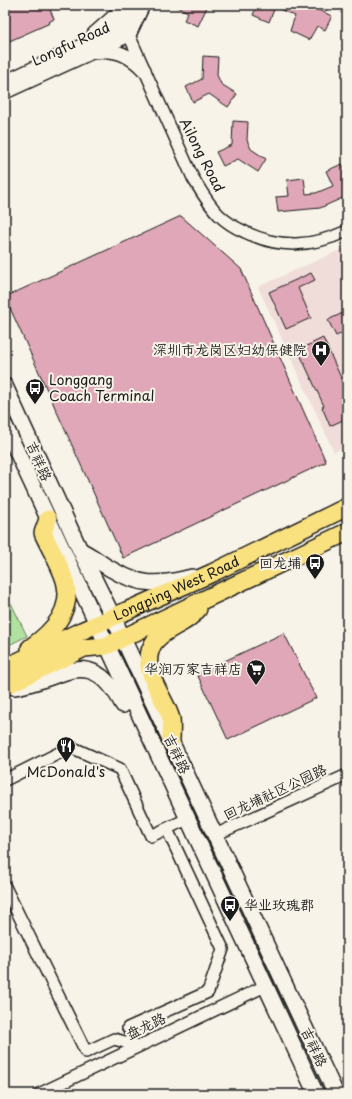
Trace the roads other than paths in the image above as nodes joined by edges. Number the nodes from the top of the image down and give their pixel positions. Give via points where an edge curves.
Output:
1 (127, 5) edge
2 (132, 5) edge
3 (143, 5) edge
4 (124, 32) junction
5 (66, 53) junction
6 (88, 54) junction
7 (144, 70) junction
8 (5, 82) edge
9 (5, 92) edge
10 (347, 231) edge
11 (5, 386) edge
12 (5, 426) edge
13 (347, 507) edge
14 (48, 519) junction
15 (347, 532) edge
16 (80, 550) junction
17 (212, 573) junction
18 (205, 600) junction
19 (113, 617) junction
20 (96, 625) junction
21 (123, 638) junction
22 (106, 646) junction
23 (5, 666) edge
24 (5, 687) edge
25 (171, 741) junction
26 (154, 749) junction
27 (347, 775) edge
28 (5, 780) edge
29 (187, 819) junction
30 (168, 829) junction
31 (215, 836) junction
32 (5, 887) edge
33 (265, 986) junction
34 (128, 1028) dead end
35 (139, 1046) junction
36 (314, 1093) edge
37 (39, 1094) edge
38 (336, 1094) edge

1 - 5 street via 104,27
2 - 4 street
3 - 4 street
4 - 5 street, Longfu Road
4 - 6 street, Longfu Road
4 - 7 street, Ailong Road
5 - 8 street, Longfu Road
6 - 7 street via 114,52 135,61
6 - 9 street, Longfu Road
7 - 10 street, Ailong Road via 193,178 220,217 263,241 287,245 309,243
11 - 16 main road, 吉祥路
12 - 14 main road, 吉祥路
13 - 17 main road, Longping West Road
14 - 20 main road, 吉祥路
14 - 23 main road via 43,534 66,584 67,600 60,619 43,639
15 - 18 main road, Longping West Road
16 - 17 main road via 126,578 143,583 165,583
16 - 19 main road, 吉祥路
17 - 19 main road, Longping West Road
18 - 21 main road, Longping West Road
18 - 25 main road via 185,622 166,632 153,644 149,655 151,675 171,720
19 - 20 main road, Longping West Road
19 - 21 main road, 吉祥路
20 - 22 main road, 吉祥路
20 - 23 main road, Longping West Road
21 - 22 main road, Longping West Road
21 - 25 main road, 吉祥路
22 - 24 main road, Longping West Road via 84,648
22 - 26 main road, 吉祥路
24 - 26 main road via 24,685 73,669 91,671 107,680 116,690 140,735
25 - 31 main road, 吉祥路
26 - 29 main road, 吉祥路
27 - 31 street, 回龙埔社区公园路
28 - 30 street via 71,747 120,769 151,836
29 - 30 street
29 - 33 main road, 吉祥路
30 - 34 street via 223,949 208,992
31 - 38 main road, 吉祥路
32 - 35 street via 86,1052 114,1039
33 - 35 street, 盘龙路
33 - 36 main road, 吉祥路
35 - 37 street, 盘龙路

